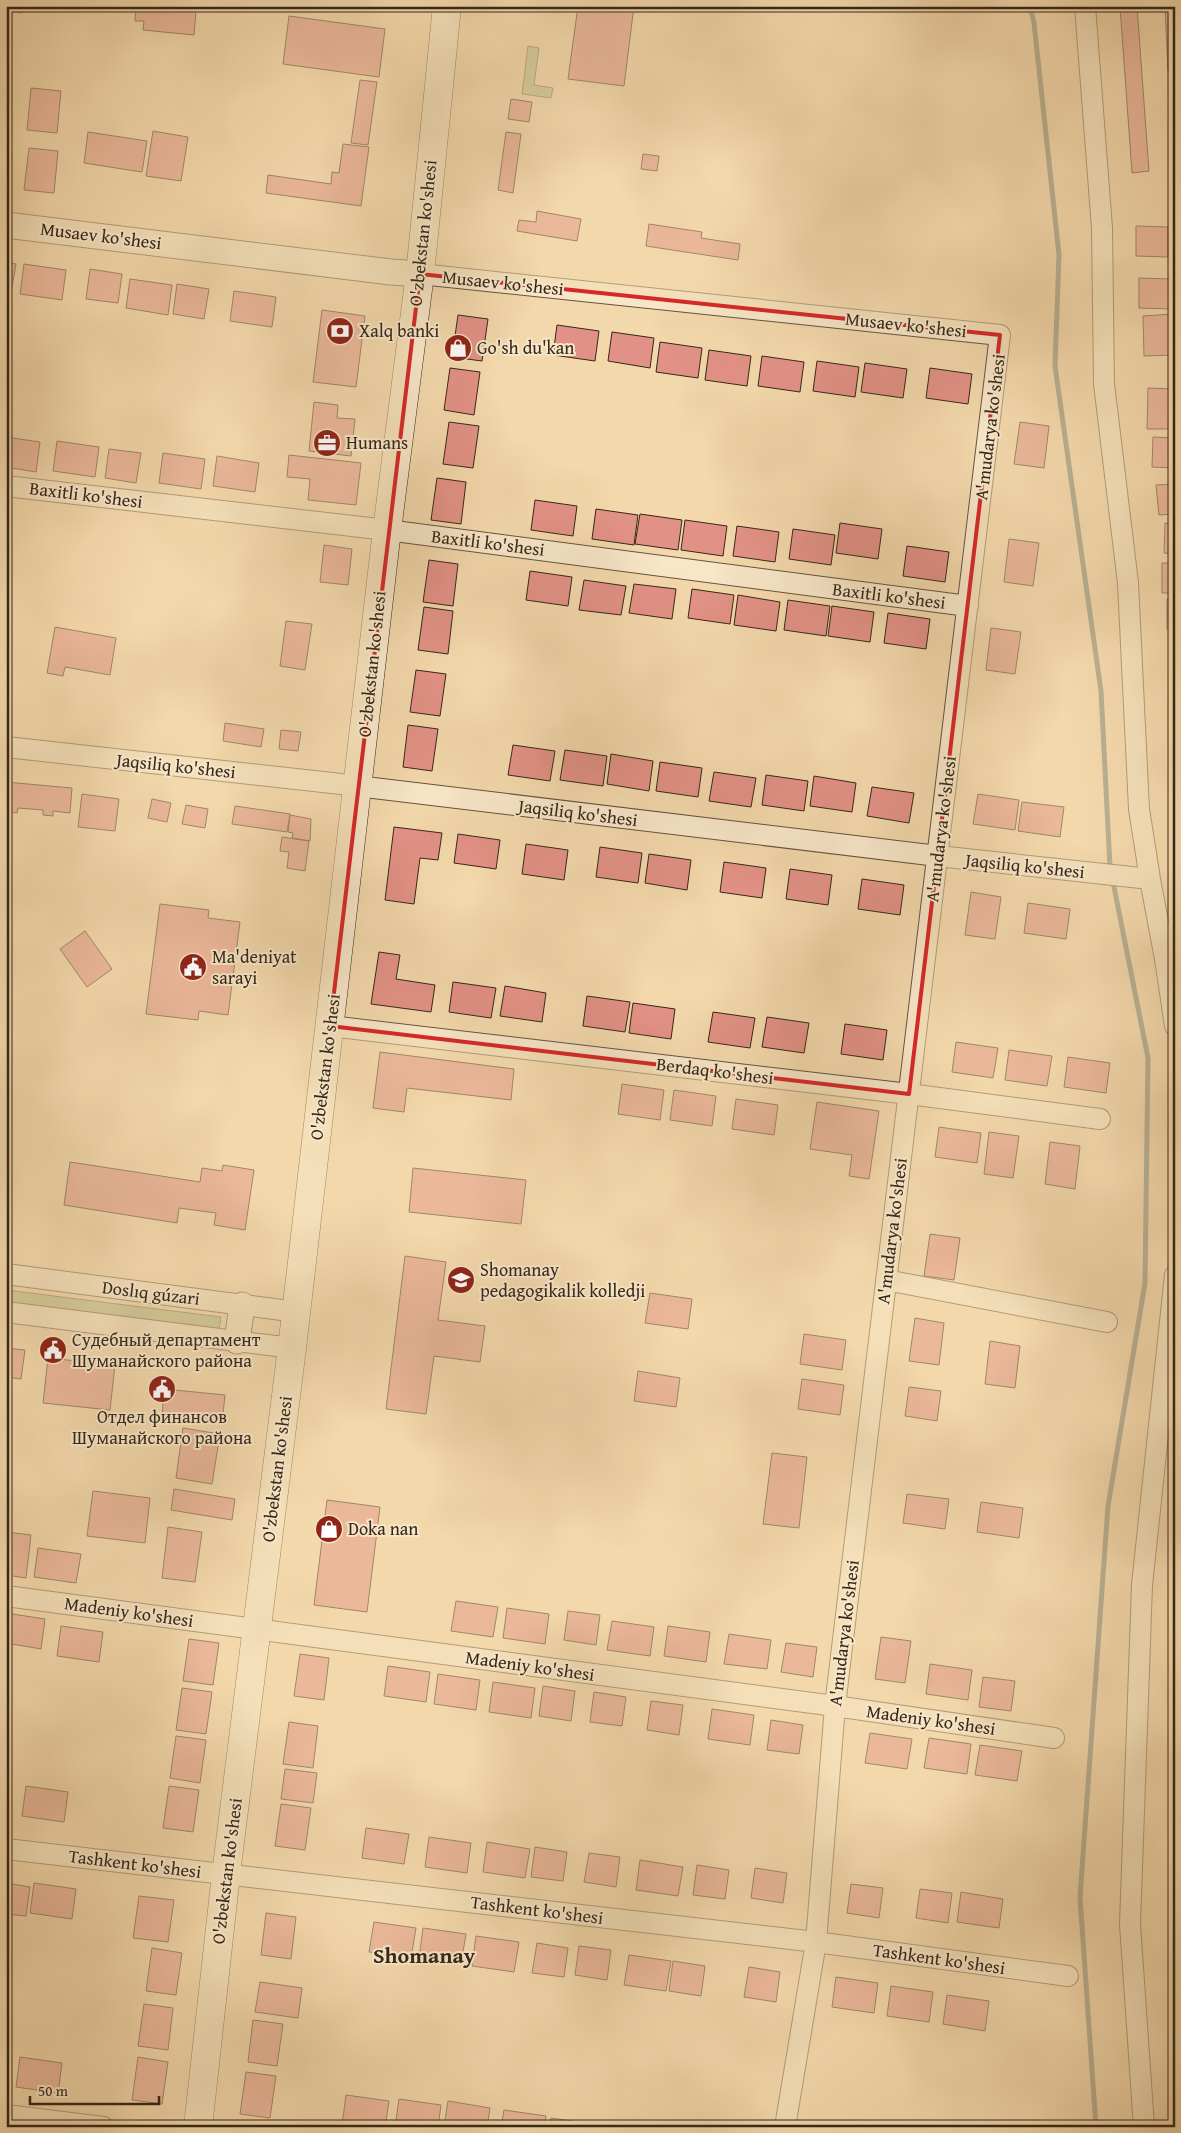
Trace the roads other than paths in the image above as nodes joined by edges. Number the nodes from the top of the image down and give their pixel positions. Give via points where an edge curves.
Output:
1 (447, 6) edge
2 (1085, 6) edge
3 (6, 225) edge
4 (420, 274) junction
5 (1000, 336) joint
6 (6, 486) edge
7 (387, 530) junction
8 (968, 606) junction
9 (6, 748) edge
10 (358, 787) junction
11 (938, 856) junction
12 (1150, 879) junction
13 (330, 1026) junction
14 (1175, 1026) edge
15 (909, 1094) junction
16 (1100, 1120) dead end
17 (6, 1274) edge
18 (1175, 1275) edge
19 (886, 1280) junction
20 (242, 1305) junction
21 (6, 1312) edge
22 (297, 1312) junction
23 (1107, 1322) dead end
24 (237, 1341) junction
25 (292, 1348) junction
26 (6, 1596) edge
27 (257, 1630) junction
28 (835, 1706) junction
29 (1054, 1738) dead end
30 (6, 1849) edge
31 (226, 1874) junction
32 (816, 1942) junction
33 (1068, 1976) dead end
34 (6, 2115) edge
35 (103, 2127) edge
36 (198, 2127) edge
37 (785, 2127) edge
38 (1144, 2127) edge

1 - 4 main road, O'zbekstan ko'shesi
2 - 12 street via 1102,228 1104,384 1128,583 1139,809
3 - 4 street, Musaev ko'shesi
4 - 5 street, Musaev ko'shesi
4 - 7 main road, O'zbekstan ko'shesi
5 - 8 street, A'mudarya ko'shesi
6 - 7 street, Baxitli ko'shesi
7 - 8 street, Baxitli ko'shesi
7 - 10 main road, O'zbekstan ko'shesi
8 - 11 street, A'mudarya ko'shesi
9 - 10 street, Jaqsiliq ko'shesi
10 - 11 street, Jaqsiliq ko'shesi
10 - 13 main road, O'zbekstan ko'shesi
11 - 12 street, Jaqsiliq ko'shesi
11 - 15 street, A'mudarya ko'shesi
12 - 14 street
13 - 15 street, Berdaq ko'shesi
13 - 22 main road, O'zbekstan ko'shesi
15 - 16 street, Berdaq ko'shesi
15 - 19 street, A'mudarya ko'shesi
17 - 20 street, Doslıq gúzari
18 - 38 street via 1142,1585 1130,1924
19 - 23 street
19 - 28 street, A'mudarya ko'shesi
20 - 22 street, Doslıq gúzari
20 - 24 street
21 - 24 street, Doslıq gúzari
22 - 25 main road, O'zbekstan ko'shesi
24 - 25 street, Doslıq gúzari
25 - 27 main road, O'zbekstan ko'shesi
26 - 27 street, Madeniy ko'shesi
27 - 28 street, Madeniy ko'shesi
27 - 31 main road, O'zbekstan ko'shesi
28 - 29 street, Madeniy ko'shesi
28 - 32 street, A'mudarya ko'shesi
30 - 31 street, Tashkent ko'shesi
31 - 32 street, Tashkent ko'shesi
31 - 36 main road, O'zbekstan ko'shesi
32 - 33 street, Tashkent ko'shesi
32 - 37 street, A'mudarya ko'shesi
34 - 35 street

